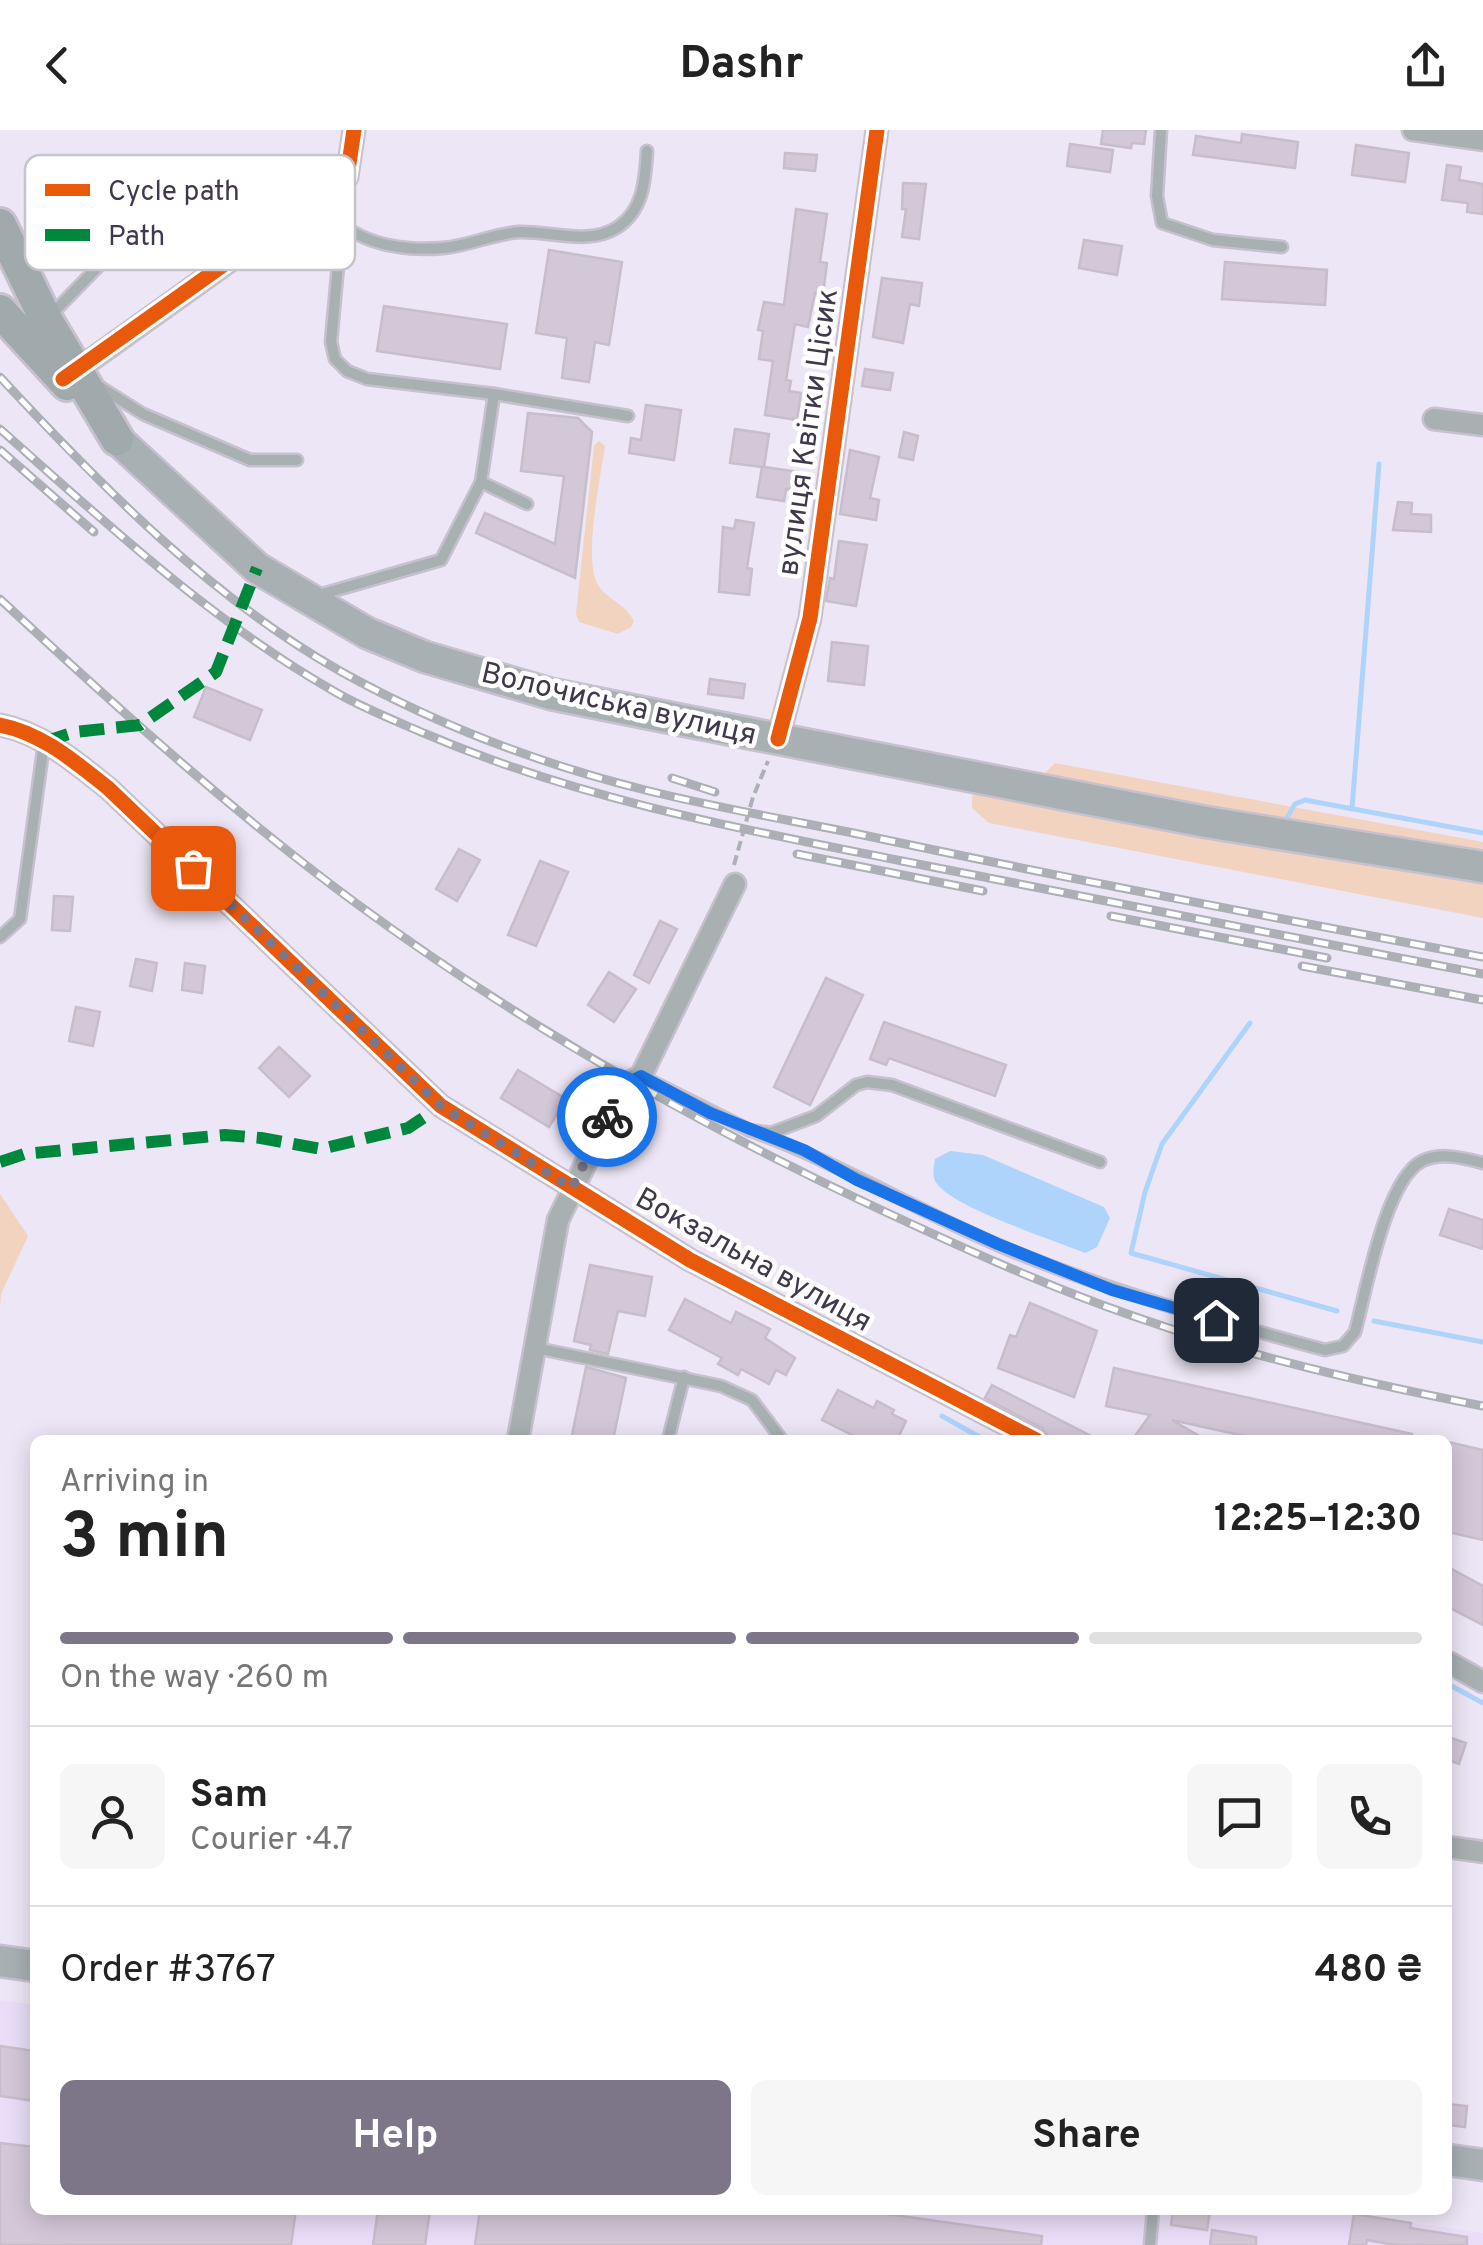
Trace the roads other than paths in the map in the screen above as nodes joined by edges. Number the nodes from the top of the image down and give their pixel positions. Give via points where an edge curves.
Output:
1 (354, 130) edge
2 (877, 130) edge
3 (1161, 130) edge
4 (1413, 130) edge
5 (1483, 140) edge
6 (647, 151) dead end
7 (350, 155) edge
8 (0, 225) edge
9 (355, 231) edge
10 (1282, 247) dead end
11 (95, 270) edge
12 (217, 270) edge
13 (337, 270) edge
14 (0, 310) edge
15 (46, 320) junction
16 (69, 375) junction
17 (494, 394) junction
18 (628, 416) dead end
19 (1434, 418) dead end
20 (1483, 425) edge
21 (117, 439) joint
22 (298, 460) dead end
23 (481, 482) junction
24 (528, 504) dead end
25 (308, 598) junction
26 (0, 725) edge
27 (778, 739) junction
28 (44, 742) junction
29 (1483, 867) edge
30 (734, 884) road end
31 (0, 937) edge
32 (641, 1076) junction
33 (749, 1130) junction
34 (1100, 1162) dead end
35 (1483, 1163) edge
36 (572, 1188) junction
37 (534, 1348) junction
38 (684, 1377) junction
39 (519, 1435) edge
40 (669, 1435) edge
41 (778, 1435) edge
42 (1026, 1435) edge
43 (1452, 1664) edge
44 (1483, 1682) edge
45 (1452, 1848) edge
46 (1483, 1852) edge
47 (0, 1961) edge
48 (30, 1965) edge
49 (1452, 2161) edge
50 (1483, 2165) edge
51 (1153, 2215) edge
52 (1150, 2245) edge

1 - 7 street
2 - 27 street, вулиця Квітки Цісик via 810,618
3 - 10 lane via 1162,224 1213,240
4 - 5 street
6 - 9 lane via 636,209 605,234 492,234 443,248 375,243
8 - 15 main road
11 - 15 lane
12 - 16 street
13 - 17 lane via 331,342 347,372
14 - 16 main road
15 - 16 main road
16 - 21 main road
16 - 22 lane via 250,460
17 - 18 lane
17 - 23 lane
19 - 20 street
21 - 25 main road, Волочиська вулиця via 257,568
23 - 24 lane
23 - 25 lane via 441,560
25 - 27 main road, Волочиська вулиця via 367,633 443,662 552,694
26 - 28 street, Вокзальна вулиця
27 - 29 main road, Волочиська вулиця via 1206,822
28 - 31 lane via 20,919
28 - 36 street, Вокзальна вулиця via 108,788 441,1106
30 - 32 street
32 - 33 lane
32 - 36 street via 613,1107
33 - 34 lane via 771,1133 802,1123 867,1082 892,1085
33 - 35 lane via 1112,1290 1325,1350 1342,1346 1355,1332 1390,1202 1404,1176 1435,1157
36 - 37 street via 558,1220
36 - 42 street, Вокзальна вулиця via 690,1260
37 - 38 lane
37 - 39 street
38 - 40 lane
38 - 41 lane via 752,1400
43 - 44 street
45 - 46 street
47 - 48 main road
49 - 50 main road
51 - 52 lane

